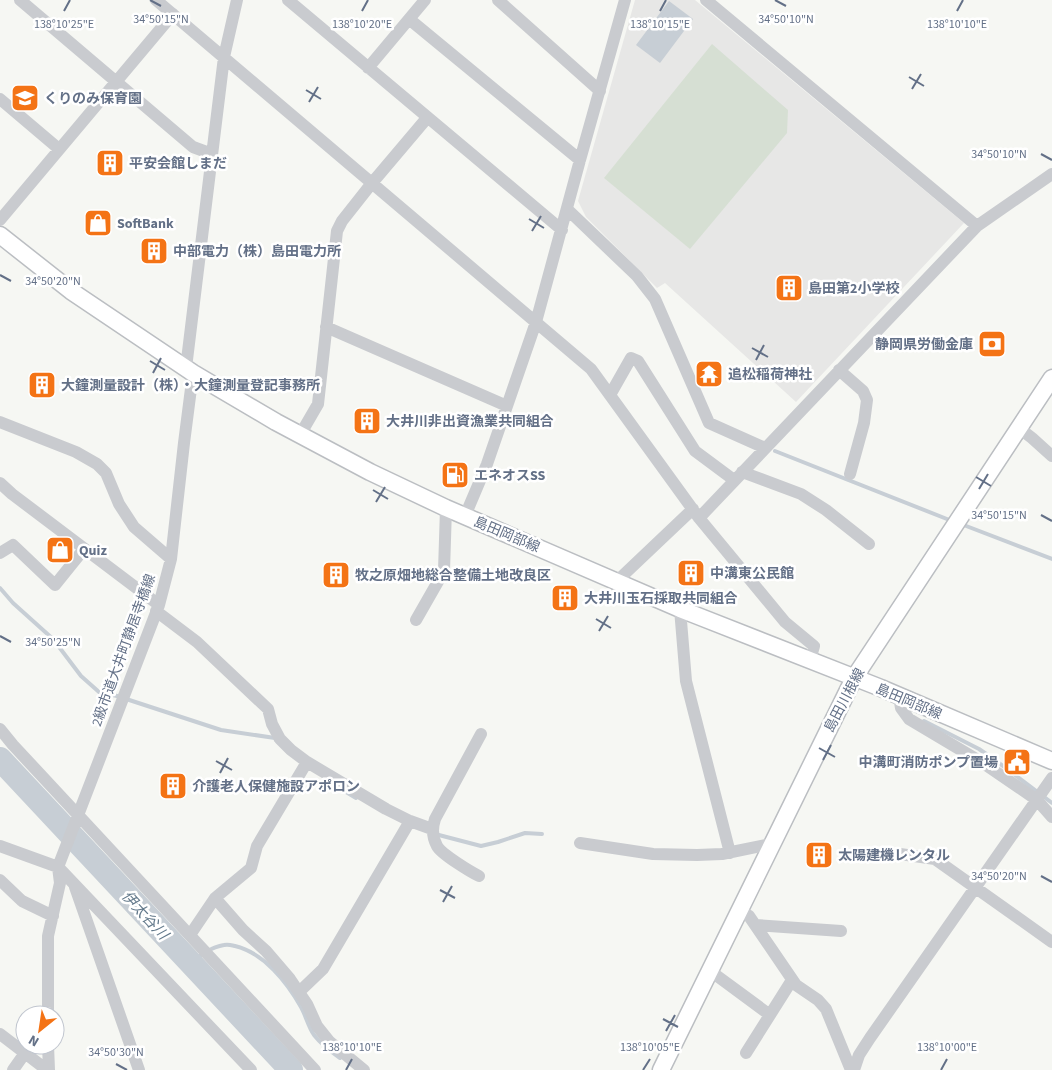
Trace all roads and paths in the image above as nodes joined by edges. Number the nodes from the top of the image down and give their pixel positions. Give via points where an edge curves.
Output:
1 (20, 0) edge
2 (156, 0) edge
3 (237, 0) edge
4 (288, 0) edge
5 (426, 0) edge
6 (498, 0) edge
7 (625, 0) edge
8 (706, 0) edge
9 (173, 14) junction
10 (409, 20) junction
11 (224, 57) junction
12 (368, 68) junction
13 (116, 82) junction
14 (600, 91) junction
15 (0, 99) edge
16 (427, 118) junction
17 (59, 149) junction
18 (212, 154) junction
19 (580, 160) junction
20 (1052, 174) edge
21 (372, 183) junction
22 (567, 209) junction
23 (0, 220) edge
24 (977, 226) junction
25 (562, 230) junction
26 (0, 235) edge
27 (536, 322) junction
28 (326, 327) junction
29 (190, 370) junction
30 (839, 370) junction
31 (1052, 378) edge
32 (610, 395) junction
33 (507, 406) junction
34 (0, 422) edge
35 (1019, 428) junction
36 (300, 435) junction
37 (765, 448) junction
38 (1052, 456) edge
39 (850, 474) dead end
40 (738, 476) junction
41 (2, 488) edge
42 (446, 508) junction
43 (696, 514) junction
44 (465, 516) junction
45 (869, 544) dead end
46 (84, 549) junction
47 (0, 553) edge
48 (171, 559) junction
49 (616, 582) junction
50 (158, 608) junction
51 (680, 609) junction
52 (416, 620) dead end
53 (810, 660) junction
54 (854, 678) junction
55 (899, 696) junction
56 (0, 729) edge
57 (481, 734) dead end
58 (1052, 761) edge
59 (307, 762) junction
60 (1052, 778) edge
61 (1036, 800) junction
62 (1052, 817) edge
63 (77, 818) junction
64 (410, 822) junction
65 (432, 829) junction
66 (580, 843) dead end
67 (771, 844) junction
68 (0, 846) edge
69 (730, 853) junction
70 (900, 854) dead end
71 (59, 865) junction
72 (479, 876) dead end
73 (0, 880) edge
74 (73, 883) junction
75 (975, 888) junction
76 (215, 898) junction
77 (739, 910) junction
78 (53, 916) junction
79 (756, 925) junction
80 (840, 931) dead end
81 (190, 935) junction
82 (1052, 942) edge
83 (709, 970) junction
84 (792, 980) junction
85 (299, 992) junction
86 (48, 1005) edge
87 (770, 1015) junction
88 (0, 1034) edge
89 (15, 1045) edge
90 (746, 1053) dead end
91 (24, 1055) edge
92 (28, 1055) edge
93 (48, 1055) edge
94 (13, 1070) edge
95 (48, 1070) edge
96 (139, 1070) edge
97 (251, 1070) edge
98 (315, 1070) edge
99 (364, 1070) edge
100 (661, 1070) edge
101 (852, 1070) edge

1 - 13 street
2 - 9 street
3 - 11 street, 2級市道大井町静居寺橋線
4 - 12 street
5 - 10 street
6 - 14 street
7 - 14 street
8 - 24 street
9 - 11 street
9 - 13 street
10 - 12 street
10 - 19 street
11 - 18 street, 2級市道大井町静居寺橋線
11 - 21 street
12 - 16 street
13 - 17 street
13 - 18 street via 193,147
14 - 19 street
15 - 17 street
16 - 21 street
16 - 25 street
17 - 23 street
18 - 29 street, 2級市道大井町静居寺橋線
19 - 22 street
20 - 24 street
21 - 27 street
21 - 28 street via 337,232
22 - 25 street
22 - 37 street via 637,276 655,299 709,423
24 - 30 street
25 - 27 street
26 - 29 main road, 島田岡部線 via 71,290
27 - 32 street via 591,369
27 - 33 street
28 - 33 street
28 - 36 street via 318,404
29 - 36 main road, 島田岡部線
29 - 48 street, 2級市道大井町静居寺橋線
30 - 37 street
30 - 39 street via 863,391 867,400
31 - 35 main road, 島田川根線
32 - 40 street via 631,358 638,360 695,451
32 - 43 street
33 - 44 street
34 - 48 street via 76,452 97,464 106,473 119,504 134,527
35 - 38 street
35 - 54 main road, 島田川根線
36 - 42 main road, 島田岡部線
37 - 40 street
40 - 43 street
40 - 45 street via 801,494
41 - 46 street
42 - 44 main road, 島田岡部線
42 - 52 street via 444,571
43 - 49 street
43 - 53 street via 785,622 814,646
44 - 49 main road, 島田岡部線
46 - 47 street via 55,585 12,545
46 - 50 street
48 - 50 street, 2級市道大井町静居寺橋線
49 - 51 main road, 島田岡部線
50 - 59 street via 268,710 280,739
50 - 63 street, 2級市道大井町静居寺橋線
51 - 53 main road, 島田岡部線
51 - 69 street via 686,681
53 - 54 main road, 島田岡部線
54 - 55 main road, 島田岡部線
54 - 67 main road, 島田川根線
55 - 58 main road, 島田岡部線
55 - 61 street via 901,708 909,719 986,765
56 - 63 street
57 - 65 street
59 - 64 street
59 - 76 street via 257,846 251,868
60 - 61 street
61 - 62 street
61 - 75 street
63 - 71 street, 2級市道大井町静居寺橋線
63 - 81 street
64 - 65 street
64 - 85 street via 323,969
65 - 72 street via 437,848
66 - 69 street via 653,854
67 - 69 street
67 - 77 main road, 島田川根線
68 - 71 street
70 - 75 street via 935,860
71 - 74 street
71 - 78 street via 60,883
73 - 78 street via 22,901
74 - 96 street
74 - 97 street
75 - 82 street
75 - 101 street via 859,1054
76 - 81 street
76 - 85 street via 266,951
77 - 79 street via 750,916
77 - 83 main road, 島田川根線
78 - 86 street via 48,936
79 - 80 street
79 - 84 street
81 - 98 street
83 - 87 street
83 - 100 main road, 島田川根線
84 - 87 street
84 - 101 street via 826,1009
85 - 99 street via 329,1040
87 - 90 street
88 - 89 street
91 - 94 street
92 - 95 street
93 - 95 street

